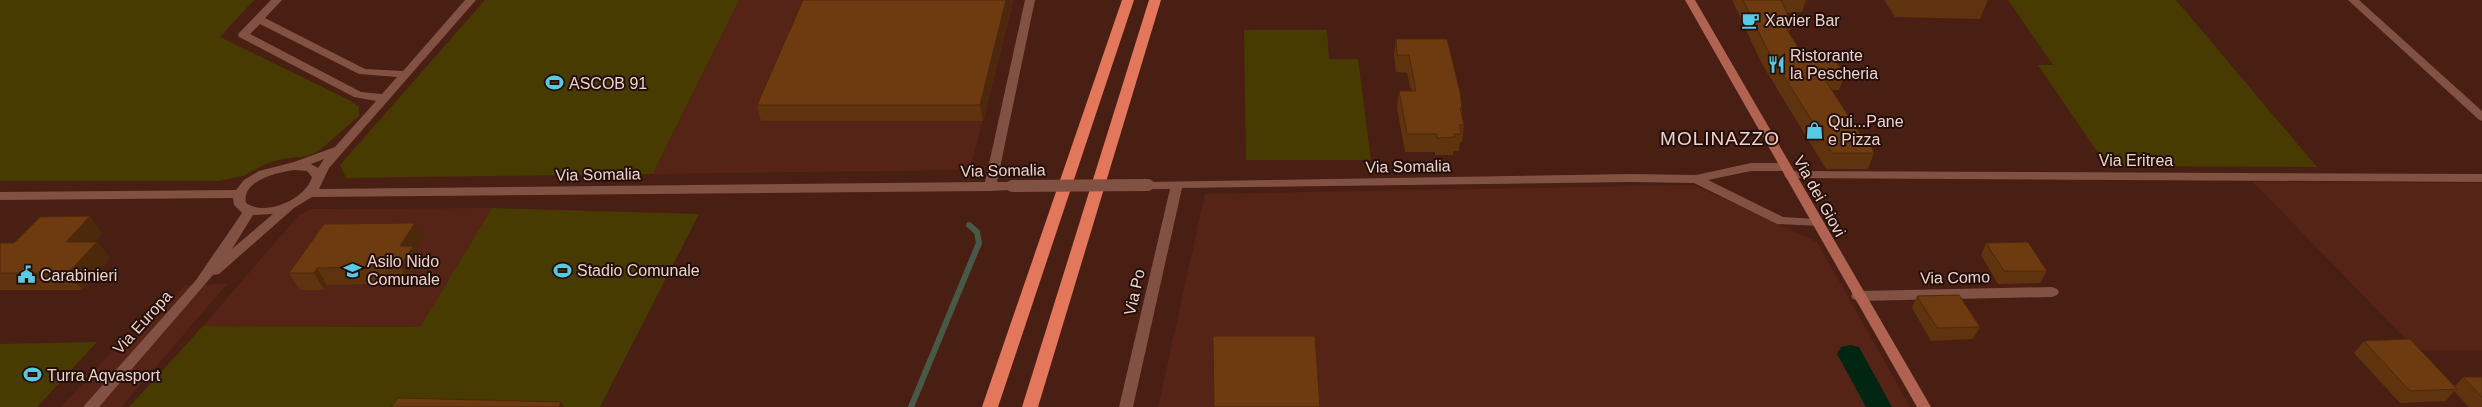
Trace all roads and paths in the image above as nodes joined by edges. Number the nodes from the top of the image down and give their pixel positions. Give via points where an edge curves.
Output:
1 (277, 0) edge
2 (470, 0) edge
3 (1030, 0) edge
4 (1128, 0) edge
5 (1155, 0) edge
6 (1690, 0) edge
7 (2352, 0) edge
8 (258, 19) junction
9 (404, 74) junction
10 (383, 98) junction
11 (2482, 117) edge
12 (342, 147) junction
13 (291, 166) junction
14 (1788, 171) junction
15 (2482, 178) edge
16 (1696, 179) junction
17 (1177, 185) junction
18 (990, 186) junction
19 (308, 192) junction
20 (240, 194) junction
21 (0, 196) edge
22 (244, 208) junction
23 (1817, 223) junction
24 (201, 283) junction
25 (2052, 292) dead end
26 (1858, 296) junction
27 (90, 407) edge
28 (990, 407) edge
29 (1030, 407) edge
30 (1126, 407) edge
31 (1924, 407) edge

1 - 8 street
2 - 9 street, Via Europa
3 - 18 street
4 - 28 highway
5 - 29 highway
6 - 14 main road, Via dei Giovi
7 - 11 street
8 - 9 street via 363,72
8 - 10 street via 243,35 358,95
9 - 10 street, Via Europa
10 - 12 street, Via Europa
12 - 13 street via 320,159
12 - 19 street, Via Europa
13 - 19 street via 312,169 317,174
13 - 20 street via 259,176
14 - 15 street, Via Eritrea
14 - 16 street, Via Somalia via 1751,167
14 - 23 main road, Via dei Giovi
16 - 17 street, Via Somalia
16 - 23 street, Via Somalia via 1781,221
17 - 18 street, Via Somalia, bridge
17 - 30 street, Via Po
18 - 19 street, Via Somalia
19 - 22 street, Via Somalia via 270,210
19 - 24 street, Via Europa
20 - 21 street
20 - 22 street via 239,200
22 - 24 street, Via Europa via 248,214 244,222
23 - 26 main road, Via dei Giovi
24 - 27 street, Via Europa
25 - 26 street, Via Como
26 - 31 main road, Via dei Giovi

